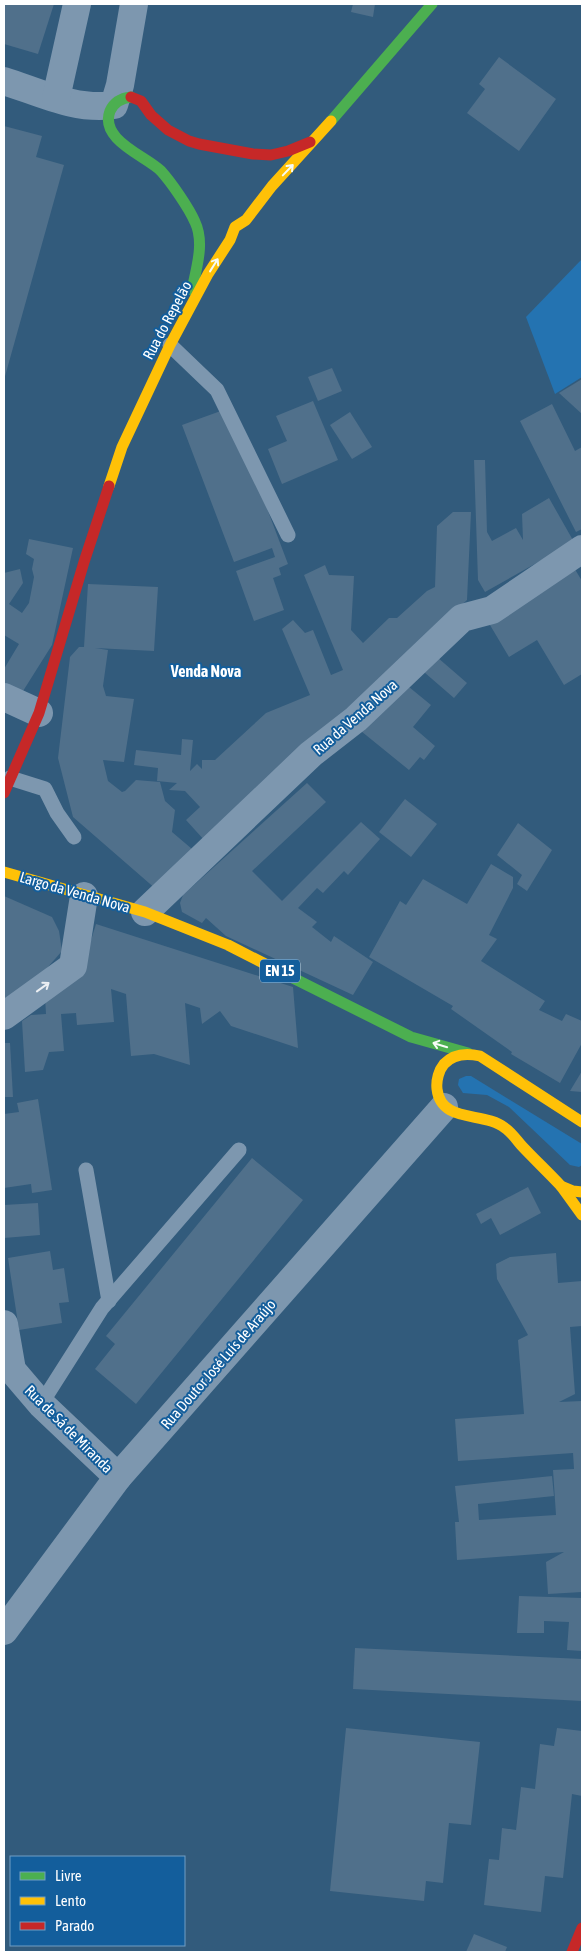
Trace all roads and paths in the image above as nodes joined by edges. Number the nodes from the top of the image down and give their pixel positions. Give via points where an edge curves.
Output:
1 (77, 4) edge
2 (134, 4) edge
3 (432, 4) edge
4 (4, 81) edge
5 (63, 100) junction
6 (125, 101) junction
7 (116, 138) junction
8 (315, 139) junction
9 (241, 152) junction
10 (259, 168) dead end
11 (262, 179) dead end
12 (261, 200) junction
13 (195, 222) junction
14 (235, 227) junction
15 (207, 229) dead end
16 (222, 229) dead end
17 (182, 322) junction
18 (170, 345) junction
19 (288, 535) dead end
20 (582, 549) edge
21 (4, 697) edge
22 (39, 713) junction
23 (10, 778) junction
24 (4, 793) edge
25 (74, 837) dead end
26 (4, 872) edge
27 (84, 896) junction
28 (145, 912) junction
29 (4, 1016) edge
30 (411, 1037) junction
31 (420, 1053) dead end
32 (468, 1053) junction
33 (428, 1068) dead end
34 (440, 1095) junction
35 (582, 1121) edge
36 (239, 1150) dead end
37 (86, 1170) dead end
38 (561, 1186) junction
39 (582, 1192) edge
40 (582, 1215) edge
41 (109, 1301) junction
42 (4, 1324) edge
43 (41, 1404) junction
44 (118, 1477) junction
45 (4, 1630) edge
46 (582, 1928) edge
47 (572, 1952) edge

1 - 5 street
2 - 6 street via 120,85
3 - 8 street, Rua do Repelão
4 - 5 street
5 - 6 street via 101,107
5 - 7 street via 84,110
6 - 7 street via 108,113
6 - 9 street via 145,104 162,124 188,140
7 - 13 street via 164,173
8 - 9 street via 297,149 267,156
12 -> 8 street, Rua do Repelão
9 - 10 street
11 - 12 street via 264,190
12 - 14 street, Rua do Repelão via 246,220
13 - 15 street
13 - 17 street via 200,247
14 - 16 street
17 -> 14 street, Rua do Repelão
17 - 18 street, Rua do Repelão
18 - 19 lane via 217,390
18 - 22 street, Rua do Repelão via 122,448
20 - 28 street, Rua da Venda Nova via 492,610 462,618 356,719 311,754
21 - 22 street
22 - 23 street
23 - 24 street
23 - 25 lane via 44,789
26 - 27 street, Largo da Venda Nova / EN 15
27 - 28 street, Largo da Venda Nova / EN 15
29 -> 27 street via 73,966
28 - 30 street, EN 15 via 228,945
30 - 31 street
32 -> 30 street
32 - 34 street via 456,1055 438,1072
32 - 35 street via 480,1056
33 - 34 street
34 - 38 street via 454,1114 487,1119 502,1126
34 - 44 street, Rua Doutor José Luís de Araújo
36 - 41 lane
37 - 41 lane
38 - 39 street
38 - 40 street
41 - 43 lane
42 - 43 street, Rua de Sá de Miranda via 12,1370
43 - 44 street, Rua de Sá de Miranda
44 - 45 street, Rua Doutor José Luís de Araújo
46 - 47 street

